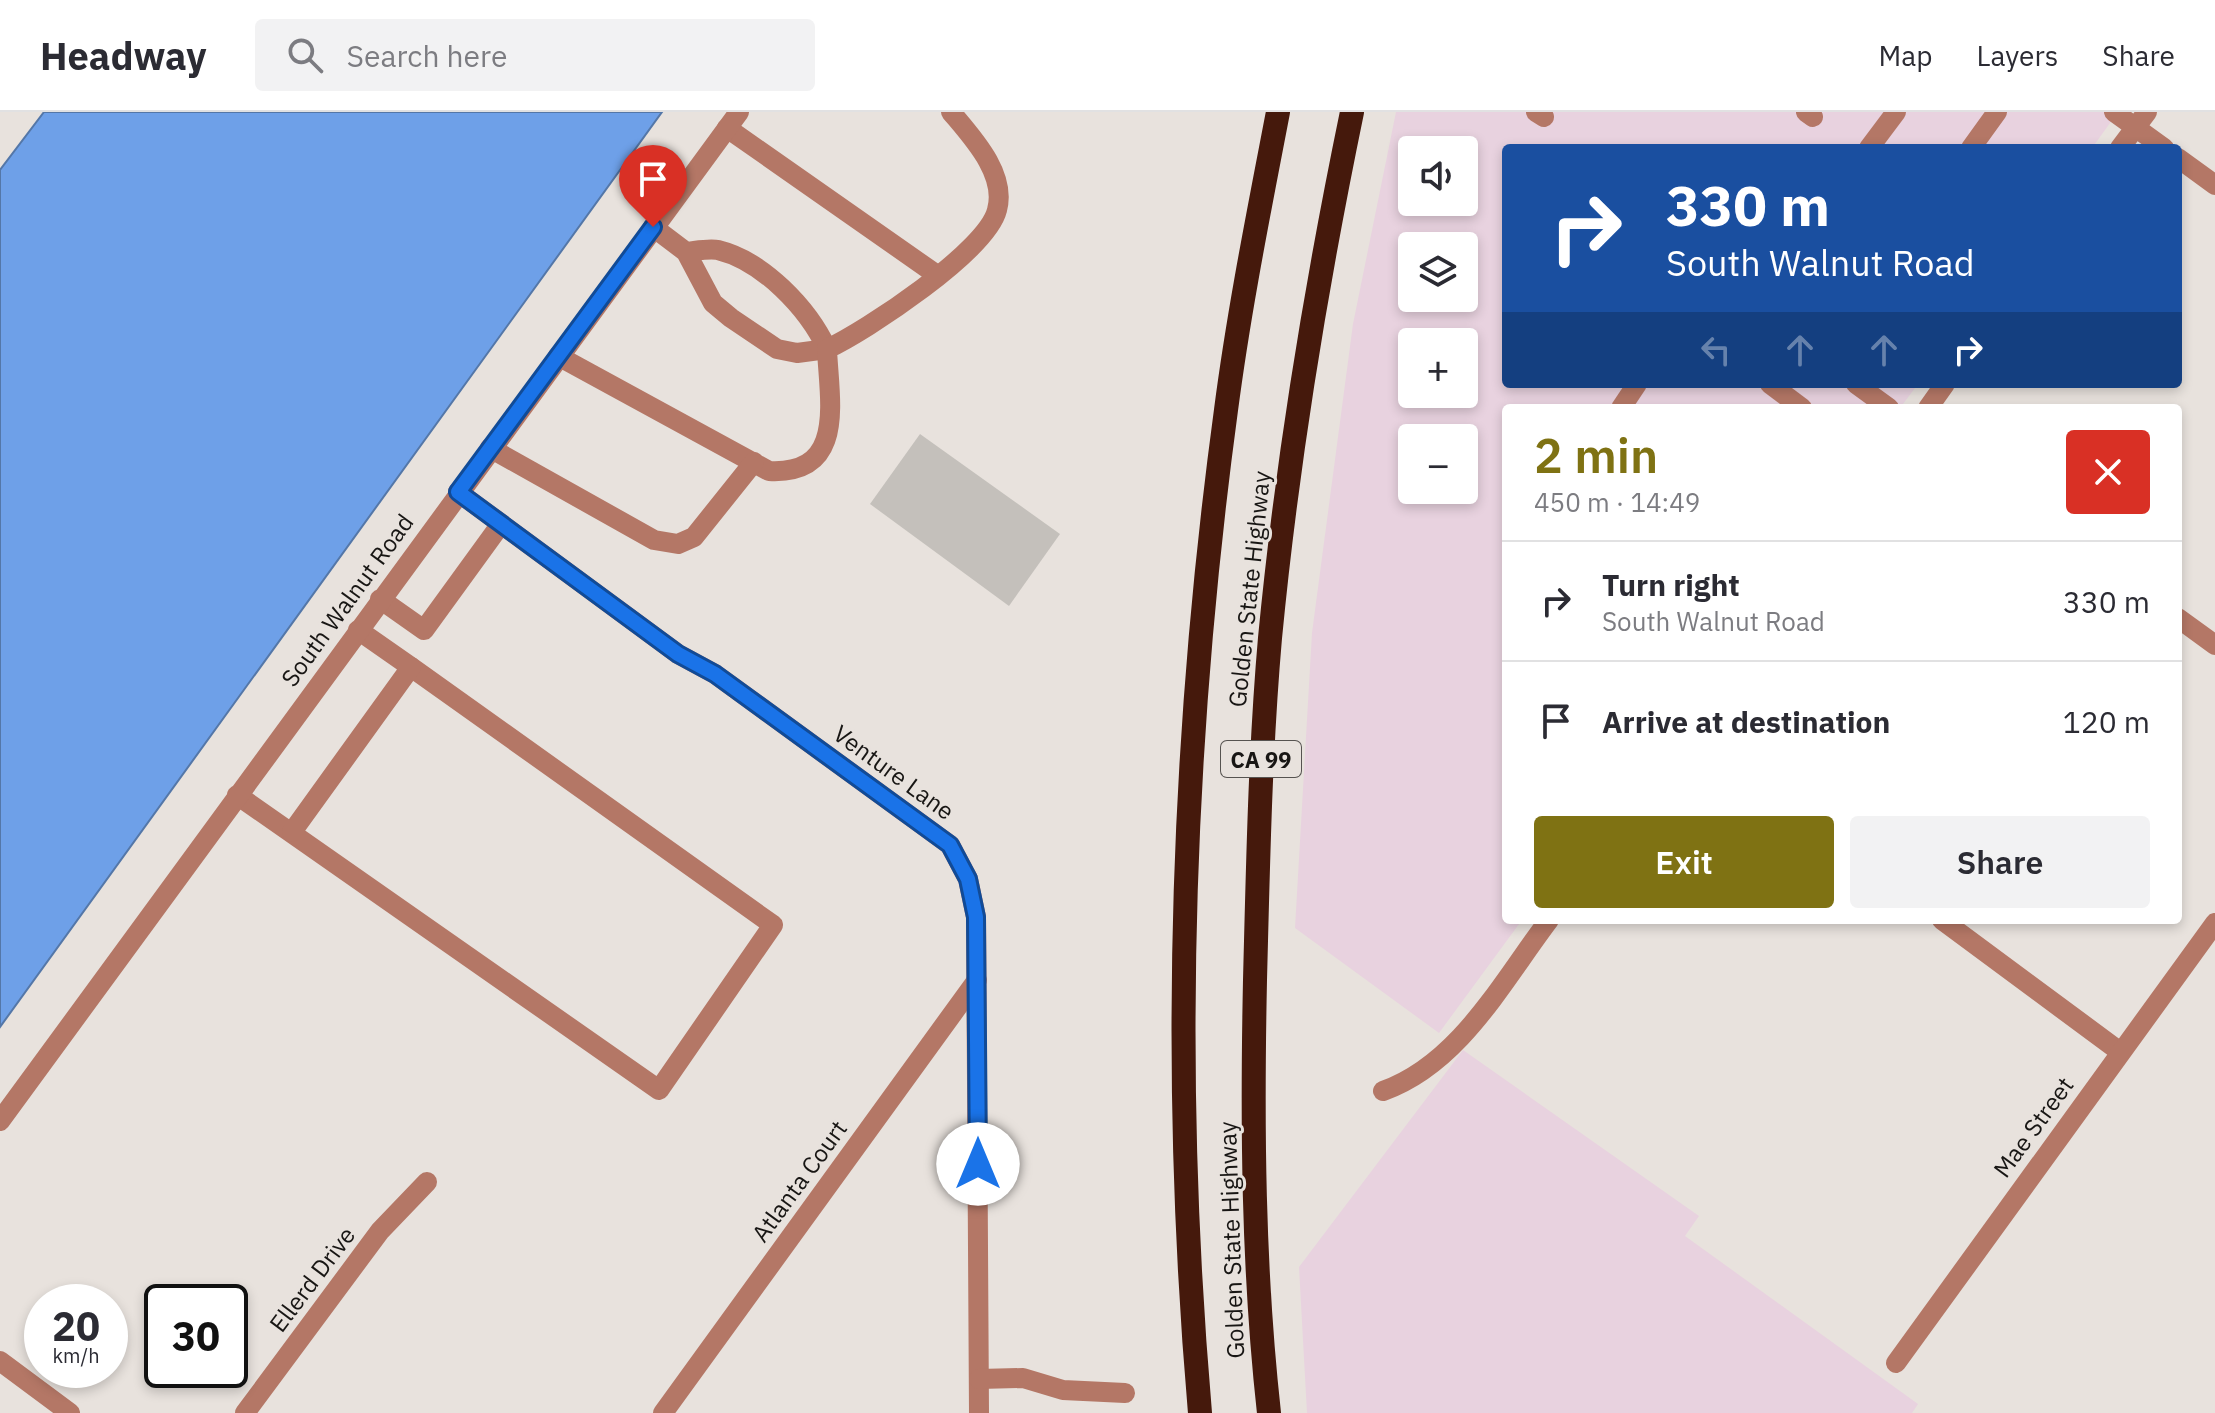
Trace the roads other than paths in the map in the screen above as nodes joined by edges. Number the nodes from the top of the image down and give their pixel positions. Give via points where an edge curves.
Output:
1 (951, 112) edge
2 (1278, 112) edge
3 (1352, 112) edge
4 (1896, 112) edge
5 (1997, 112) edge
6 (2114, 112) edge
7 (733, 120) edge
8 (2141, 120) edge
9 (1880, 144) edge
10 (1974, 144) edge
11 (2123, 144) edge
12 (2161, 144) edge
13 (2182, 161) edge
14 (2215, 185) edge
15 (653, 227) junction
16 (686, 252) junction
17 (937, 275) junction
18 (827, 349) junction
19 (558, 356) junction
20 (1775, 388) edge
21 (1862, 388) edge
22 (1797, 404) edge
23 (1884, 404) edge
24 (490, 448) junction
25 (754, 462) junction
26 (458, 492) junction
27 (501, 524) junction
28 (380, 599) junction
29 (2182, 621) edge
30 (358, 630) junction
31 (2215, 645) edge
32 (411, 667) junction
33 (237, 795) junction
34 (292, 832) junction
35 (2215, 923) edge
36 (1546, 924) edge
37 (1947, 924) edge
38 (977, 980) junction
39 (2119, 1051) junction
40 (1383, 1091) dead end
41 (0, 1121) edge
42 (427, 1182) dead end
43 (0, 1361) edge
44 (1896, 1363) dead end
45 (979, 1379) junction
46 (1125, 1393) dead end
47 (70, 1413) edge
48 (245, 1413) edge
49 (663, 1413) edge
50 (979, 1413) edge
51 (1200, 1413) edge
52 (1269, 1413) edge

1 - 17 street via 983,150 998,208 988,229
2 - 51 highway, Golden State Highway / CA 99 via 1226,408 1193,716 1183,1103
3 - 52 highway, Golden State Highway / CA 99 via 1308,339 1286,489 1259,790 1253,1093 1258,1317
4 - 9 street
5 - 10 street
6 - 8 street
7 - 15 street, South Walnut Road
7 - 17 street
8 - 11 street
8 - 12 street
13 - 14 street
15 - 16 street
15 - 19 street, South Walnut Road
16 - 18 street via 717,250 761,274 799,302
16 - 18 street via 713,303 731,318 777,349
17 - 18 street
18 - 25 street via 831,431 823,449 791,472 769,471
19 - 24 street, South Walnut Road
19 - 25 street
20 - 22 street
21 - 23 street
24 - 25 street via 654,540 678,544 694,537
24 - 26 street, South Walnut Road
26 - 27 street, Venture Lane
26 - 28 street, South Walnut Road
27 - 28 street via 424,630
27 - 38 street, Venture Lane via 950,845 968,879 976,917
28 - 30 street, South Walnut Road
29 - 31 street
30 - 32 street
30 - 33 street, South Walnut Road
32 - 34 street
32 - 34 street via 773,925 659,1090
33 - 34 street
33 - 41 street, South Walnut Road
35 - 39 street, Mae Street
36 - 40 street via 1441,1058
37 - 39 street
38 - 45 street, Venture Lane
38 - 49 street, Atlanta Court
39 - 44 street, Mae Street
42 - 48 street, Ellerd Drive via 380,1231
43 - 47 street
45 - 46 street via 1023,1378 1063,1390
45 - 50 street, Venture Lane

